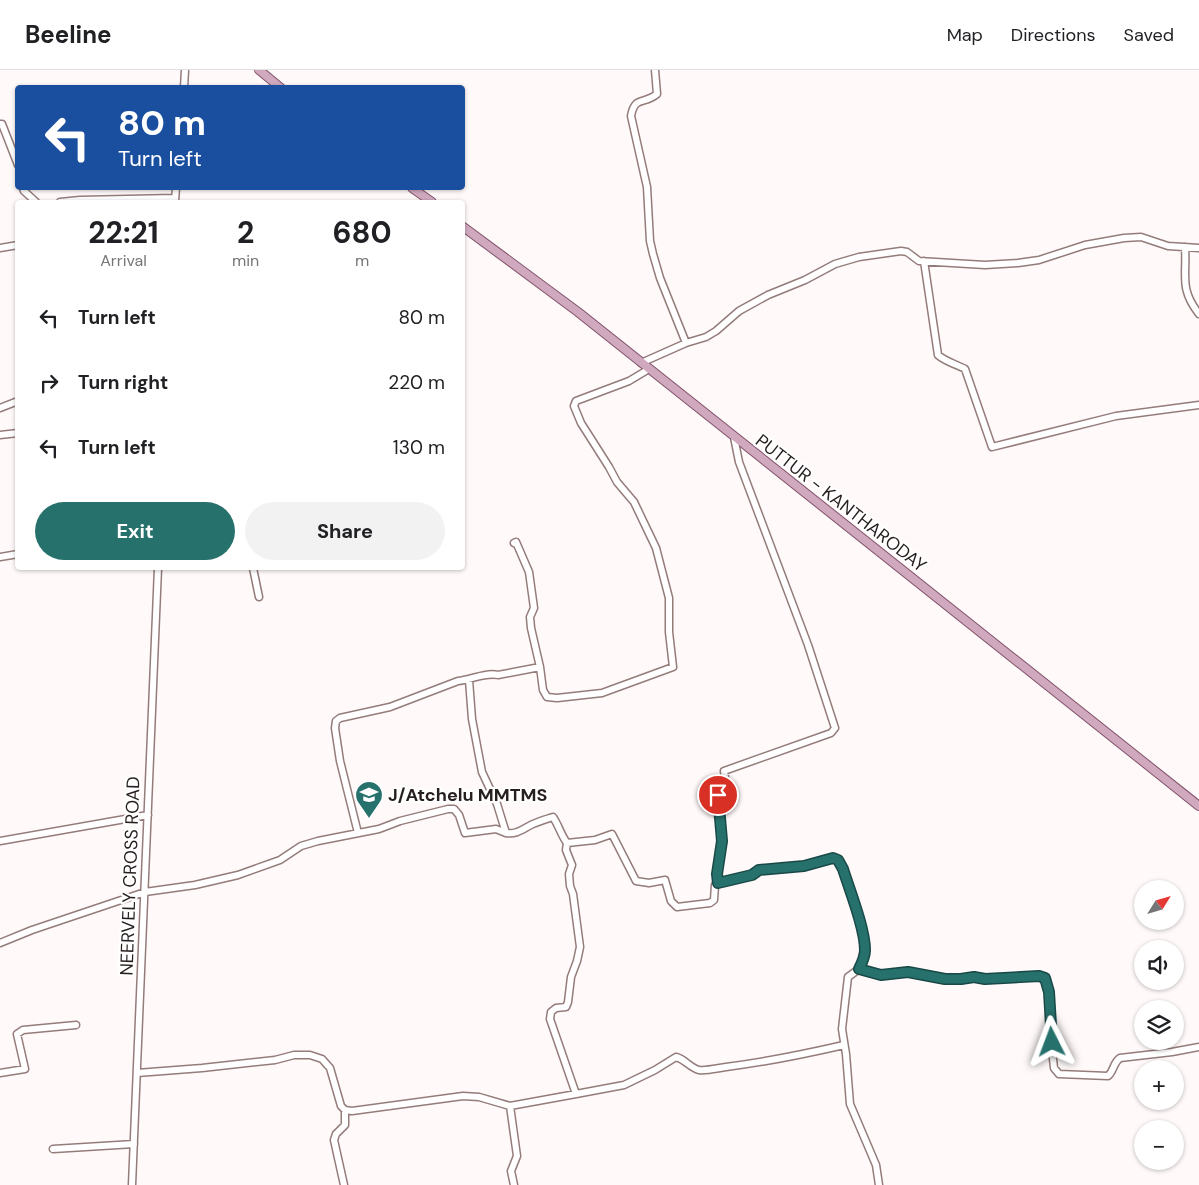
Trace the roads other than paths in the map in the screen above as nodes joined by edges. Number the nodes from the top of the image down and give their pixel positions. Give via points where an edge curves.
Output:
1 (185, 70) edge
2 (259, 70) edge
3 (656, 70) edge
4 (184, 85) edge
5 (277, 85) edge
6 (0, 124) edge
7 (15, 157) edge
8 (24, 190) edge
9 (415, 190) edge
10 (34, 200) edge
11 (80, 200) edge
12 (175, 200) edge
13 (429, 200) edge
14 (465, 228) edge
15 (15, 246) edge
16 (0, 248) edge
17 (1185, 248) junction
18 (1199, 248) edge
19 (924, 261) junction
20 (1199, 314) edge
21 (686, 343) junction
22 (641, 363) junction
23 (648, 369) junction
24 (15, 402) edge
25 (1199, 405) edge
26 (0, 408) edge
27 (15, 434) edge
28 (0, 436) edge
29 (734, 437) junction
30 (514, 543) dead end
31 (15, 554) edge
32 (0, 556) edge
33 (158, 570) edge
34 (253, 570) edge
35 (259, 597) dead end
36 (540, 667) junction
37 (469, 680) junction
38 (1199, 806) edge
39 (148, 815) junction
40 (358, 833) junction
41 (506, 833) junction
42 (0, 841) edge
43 (567, 844) junction
44 (718, 883) junction
45 (145, 892) junction
46 (0, 943) edge
47 (859, 969) junction
48 (76, 1025) dead end
49 (844, 1045) junction
50 (1199, 1047) edge
51 (0, 1073) edge
52 (137, 1073) junction
53 (576, 1094) junction
54 (510, 1106) junction
55 (345, 1110) junction
56 (134, 1144) junction
57 (53, 1149) dead end
58 (132, 1185) edge
59 (344, 1185) edge
60 (514, 1185) edge
61 (879, 1185) edge

1 - 4 street
2 - 5 main road
3 - 21 street via 657,94 637,102 631,116 647,187 653,254
6 - 7 street
8 - 10 street
9 - 13 main road
11 - 12 street
14 - 22 main road, PUTTUR - KANTHARODAY
15 - 16 street
17 - 18 street
17 - 19 street via 1141,237 1085,245 1039,260 1018,263 985,265
17 - 20 street via 1184,278 1187,292
19 - 21 street via 901,251 859,256 835,264 739,311 706,337
19 - 25 street via 938,355 965,369 992,446 1116,416
21 - 22 street
22 - 23 main road, PUTTUR - KANTHARODAY
23 - 29 main road, PUTTUR - KANTHARODAY
23 - 36 street via 629,381 576,401 574,406 617,482 634,502 656,548 669,598 674,667 602,694 556,698 547,697 543,690
24 - 26 street
27 - 28 street
29 - 38 main road, PUTTUR - KANTHARODAY
29 - 44 street via 739,462 808,645 835,728 831,733 724,771 727,791 718,795 722,841
30 - 36 street via 529,572 534,608 530,617 531,628
31 - 32 street
33 - 39 street, NEERVELY CROSS ROAD
34 - 35 street
36 - 37 street
37 - 40 street via 458,681 390,707 336,721 340,761
37 - 41 street via 482,772
39 - 42 street
39 - 45 street, NEERVELY CROSS ROAD
40 - 41 street via 454,809 465,833 496,829
40 - 45 street via 301,846 280,860 238,875 195,886
41 - 43 street via 522,831 534,823 554,817
43 - 44 street via 612,834 636,881 666,880 671,901 677,907 710,903 714,900
43 - 53 street via 580,947 568,1002 551,1012 550,1020
44 - 47 street via 752,875 759,870 804,866 833,858 838,860 864,936 865,951
45 - 46 street
45 - 52 street, NEERVELY CROSS ROAD
47 - 49 street via 848,977 842,1029
47 - 50 street via 881,975 908,972 945,979 1045,978 1049,992 1054,1068 1059,1074 1108,1076 1120,1058
48 - 51 street via 23,1030 17,1034 24,1069
49 - 53 street via 699,1070 676,1057 624,1085
49 - 61 street via 850,1104 876,1165
52 - 55 street via 310,1054 322,1059 330,1068
52 - 56 street, NEERVELY CROSS ROAD
53 - 54 street
54 - 55 street via 480,1097 463,1096
54 - 60 street via 517,1156 511,1171
55 - 59 street via 345,1125 334,1140
56 - 57 street
56 - 58 street, NEERVELY CROSS ROAD

